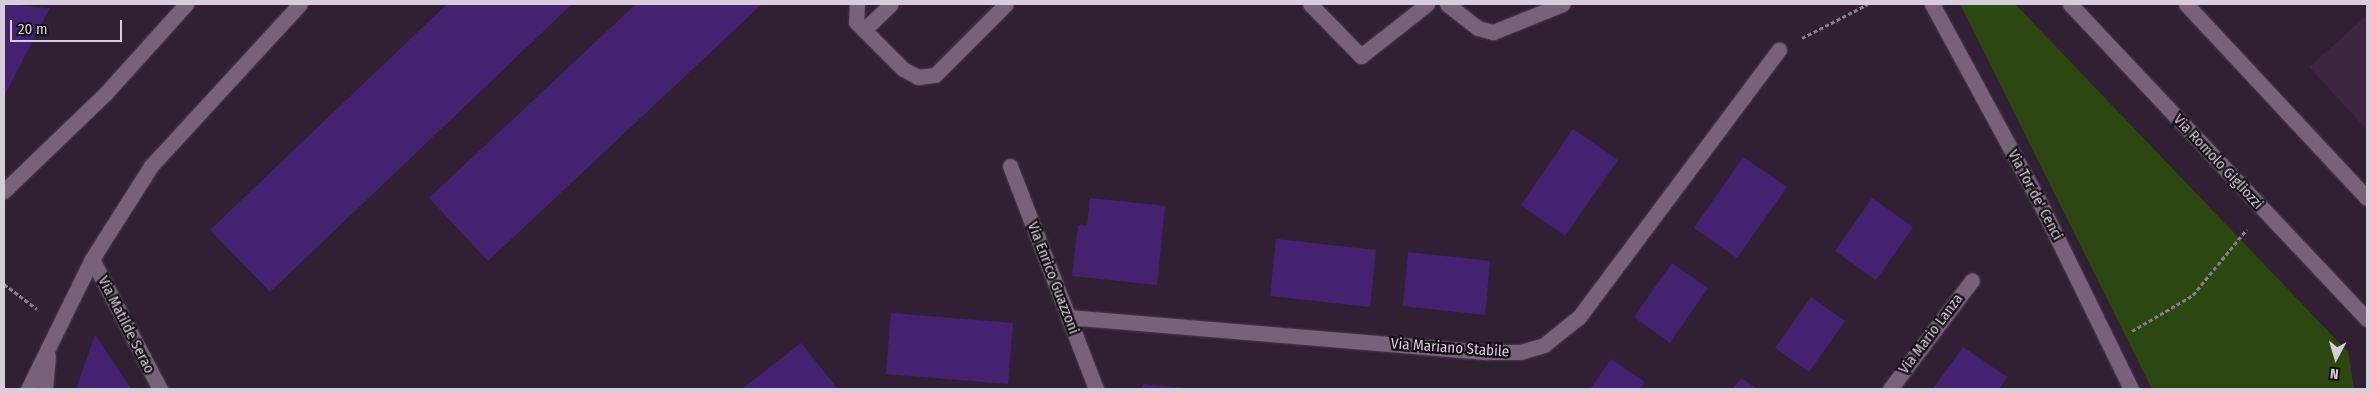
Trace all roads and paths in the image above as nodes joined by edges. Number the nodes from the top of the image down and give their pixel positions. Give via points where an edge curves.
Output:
1 (186, 4) edge
2 (300, 4) edge
3 (857, 4) edge
4 (890, 4) edge
5 (1006, 4) edge
6 (1310, 4) edge
7 (1427, 4) edge
8 (1447, 4) edge
9 (1563, 4) edge
10 (1868, 4) edge
11 (1932, 4) edge
12 (2070, 4) edge
13 (2186, 4) edge
14 (864, 30) junction
15 (1778, 50) joint
16 (1010, 166) dead end
17 (4, 191) edge
18 (2367, 198) edge
19 (2263, 209) junction
20 (92, 259) junction
21 (1972, 280) dead end
22 (4, 284) edge
23 (1068, 318) junction
24 (2367, 319) edge
25 (59, 325) junction
26 (2110, 342) junction
27 (50, 345) junction
28 (2126, 387) edge
29 (28, 389) edge
30 (45, 389) edge
31 (160, 389) edge
32 (1096, 389) edge
33 (1890, 389) edge

1 - 17 street via 106,93
2 - 20 street via 166,148
3 - 14 street via 856,22
4 - 14 street
5 - 14 street via 935,75 918,77 903,70
6 - 7 street via 1361,56
8 - 9 street via 1478,28 1493,32
10 - 15 path
11 - 26 street, Via Tor de' Cenci
12 - 19 street, Via Romolo Gigliozzi
13 - 18 street
15 - 23 street, Via Mariano Stabile via 1579,317 1544,345 1520,352 1488,352
16 - 23 street, Via Enrico Guazzoni
19 - 24 street, Via Romolo Gigliozzi
19 - 26 path via 2193,295
20 - 25 street
20 - 31 street, Via Matilde Serao
21 - 33 street, Via Mario Lanza
22 - 25 path
23 - 32 street, Via Enrico Guazzoni
25 - 27 street
26 - 28 street, Via Tor de' Cenci
27 - 29 street
27 - 30 street

